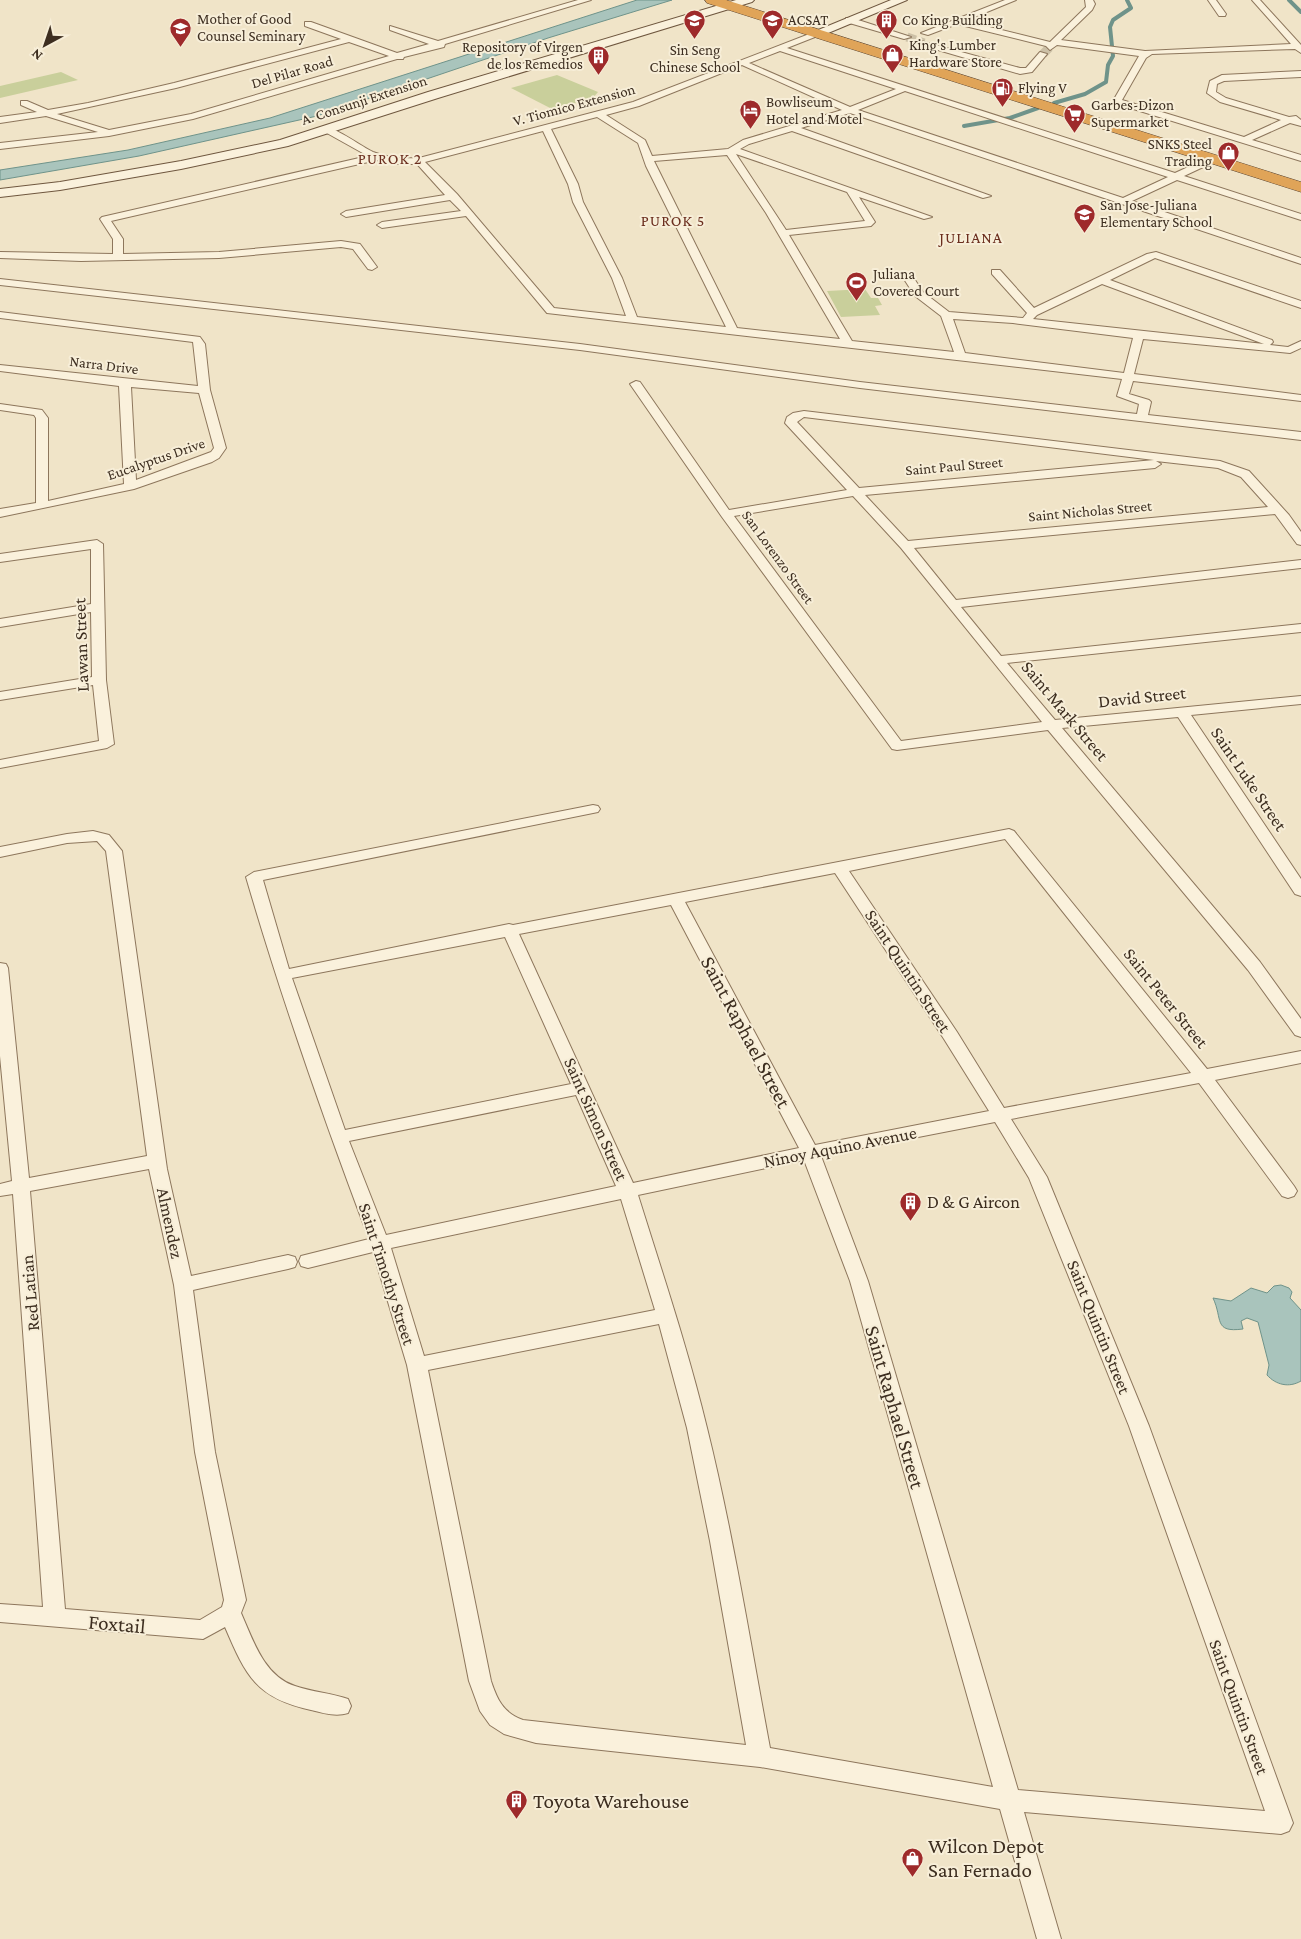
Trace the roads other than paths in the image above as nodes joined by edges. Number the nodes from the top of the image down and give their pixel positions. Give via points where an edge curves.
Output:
1 (587, 0) edge
2 (712, 0) edge
3 (748, 0) edge
4 (901, 0) edge
5 (1012, 0) edge
6 (1089, 0) edge
7 (1212, 0) edge
8 (1256, 0) edge
9 (732, 6) junction
10 (1222, 14) dead end
11 (848, 20) junction
12 (957, 21) junction
13 (308, 24) dead end
14 (393, 28) dead end
15 (817, 34) junction
16 (906, 38) tunnel mouth
17 (349, 39) junction
18 (442, 44) junction
19 (1053, 45) junction
20 (780, 48) junction
21 (1299, 48) edge
22 (1043, 54) tunnel mouth
23 (1145, 54) junction
24 (400, 56) junction
25 (741, 62) junction
26 (1301, 74) edge
27 (903, 89) junction
28 (24, 103) dead end
29 (850, 110) junction
30 (48, 114) junction
31 (599, 114) junction
32 (1301, 116) edge
33 (0, 120) edge
34 (1290, 120) junction
35 (1301, 123) edge
36 (546, 128) junction
37 (793, 128) junction
38 (328, 130) junction
39 (109, 133) junction
40 (1245, 140) junction
41 (0, 146) edge
42 (731, 151) junction
43 (377, 157) junction
44 (650, 158) junction
45 (1301, 158) edge
46 (1213, 159) junction
47 (419, 161) junction
48 (1177, 177) junction
49 (1301, 187) edge
50 (850, 190) junction
51 (0, 193) edge
52 (454, 196) junction
53 (986, 196) dead end
54 (1124, 201) junction
55 (468, 213) junction
56 (346, 214) dead end
57 (927, 217) dead end
58 (1301, 218) edge
59 (382, 226) dead end
60 (782, 233) junction
61 (0, 255) edge
62 (118, 256) junction
63 (1301, 261) edge
64 (372, 268) dead end
65 (996, 272) dead end
66 (908, 276) dead end
67 (1102, 280) junction
68 (0, 282) edge
69 (1301, 305) edge
70 (1033, 313) junction
71 (0, 315) edge
72 (946, 315) junction
73 (633, 321) junction
74 (1025, 322) junction
75 (734, 333) junction
76 (1139, 335) junction
77 (848, 344) junction
78 (1301, 344) edge
79 (1290, 350) junction
80 (1301, 354) edge
81 (961, 356) junction
82 (1, 368) edge
83 (1128, 378) junction
84 (126, 383) junction
85 (636, 384) dead end
86 (204, 390) junction
87 (1301, 398) edge
88 (0, 407) edge
89 (1142, 418) junction
90 (1301, 436) edge
91 (1187, 461) junction
92 (130, 486) junction
93 (856, 492) junction
94 (42, 505) junction
95 (0, 512) edge
96 (726, 514) junction
97 (1281, 514) junction
98 (1301, 520) edge
99 (1301, 541) edge
100 (905, 544) junction
101 (0, 558) edge
102 (1301, 564) edge
103 (953, 604) junction
104 (98, 607) junction
105 (0, 623) edge
106 (1301, 628) edge
107 (997, 660) junction
108 (99, 680) junction
109 (0, 696) edge
110 (1301, 700) edge
111 (1182, 712) junction
112 (1052, 725) junction
113 (898, 746) joint
114 (0, 764) edge
115 (593, 809) dead end
116 (0, 852) edge
117 (840, 868) junction
118 (1301, 891) edge
119 (676, 900) junction
120 (509, 929) junction
121 (0, 968) edge
122 (283, 975) junction
123 (1301, 1032) edge
124 (1301, 1057) edge
125 (1202, 1075) junction
126 (582, 1088) junction
127 (999, 1115) junction
128 (338, 1138) junction
129 (810, 1152) junction
130 (157, 1161) junction
131 (21, 1186) junction
132 (0, 1190) edge
133 (1288, 1191) dead end
134 (628, 1192) junction
135 (380, 1243) junction
136 (308, 1261) dead end
137 (288, 1262) dead end
138 (183, 1285) junction
139 (666, 1314) junction
140 (417, 1365) junction
141 (0, 1613) edge
142 (230, 1613) junction
143 (55, 1618) junction
144 (340, 1706) dead end
145 (760, 1757) junction
146 (1008, 1800) junction
147 (1281, 1823) joint
148 (1049, 1939) edge

1 - 18 street, Del Pilar Road
2 - 9 highway
3 - 9 main road
4 - 11 main road
5 - 12 street
6 - 19 street via 1089,8
7 - 10 street
8 - 21 street
9 - 15 highway
9 - 38 main road, A. Consunji Extension via 433,95
11 - 15 main road
11 - 16 street
12 - 19 street
12 - 22 street via 924,38 1020,71 1029,70
13 - 17 street
14 - 18 street
15 - 20 street, V. Tiomico Extension
15 - 46 highway
17 - 24 street
17 - 30 street via 140,94
18 - 24 street, Del Pilar Road
19 - 23 street
20 - 25 street, V. Tiomico Extension
20 - 27 street
21 - 23 street
23 - 40 street via 1117,101
24 - 39 street, Del Pilar Road via 193,116
25 - 29 street
25 - 31 street, V. Tiomico Extension via 636,104
26 - 34 street via 1222,78 1212,83 1211,93 1214,96
27 - 29 street
27 - 48 street
28 - 30 street
29 - 37 street
29 - 54 street
30 - 33 street
30 - 39 street
31 - 36 street, V. Tiomico Extension
31 - 44 street via 642,142
32 - 34 street
34 - 35 street
34 - 40 street
36 - 47 street, V. Tiomico Extension
36 - 73 street via 578,202 618,278
37 - 42 street via 746,142
37 - 53 street
38 - 43 street
38 - 51 main road, A. Consunji Extension via 181,165
39 - 41 street, Del Pilar Road
40 - 45 street
42 - 44 street
42 - 50 street
42 - 60 street
43 - 47 street, V. Tiomico Extension via 399,162
43 - 62 street via 106,218 118,239
44 - 75 street via 650,166
46 - 48 street
46 - 49 highway
47 - 52 street
48 - 54 street
48 - 58 street
50 - 57 street
50 - 60 street via 870,222 867,224
52 - 55 street
52 - 56 street
54 - 63 street
55 - 59 street
55 - 73 street via 551,317
60 - 77 street
61 - 62 street
62 - 64 street via 220,255 341,244 356,246
65 - 70 street
66 - 72 street via 919,294
67 - 69 street via 1156,255
67 - 70 street
67 - 79 street
68 - 89 street via 580,347 757,372
70 - 74 street
71 - 86 street, Eucalyptus Drive via 196,339 200,344
72 - 74 street
72 - 81 street
73 - 75 street
74 - 76 street
75 - 77 street
76 - 79 street
76 - 83 street
77 - 81 street
78 - 79 street
79 - 80 street
81 - 83 street
82 - 84 street, Narra Drive
83 - 87 street
83 - 89 street via 1123,397 1145,402
84 - 86 street, Narra Drive
84 - 92 street
85 - 96 street, San Lorenzo Street
86 - 92 street, Eucalyptus Drive via 220,448 215,455
88 - 94 street via 38,412 42,418
89 - 90 street
91 - 93 street, Saint Paul Street
91 - 93 street, Saint Mark Street via 804,414 793,416 791,423
91 - 97 street via 1220,465 1245,474
92 - 94 street, Eucalyptus Drive
93 - 96 street, Saint Paul Street
93 - 100 street, Saint Mark Street
94 - 95 street, Eucalyptus Drive
96 - 113 street, San Lorenzo Street
97 - 98 street, Saint Nicholas Street
97 - 99 street
97 - 100 street, Saint Nicholas Street
100 - 103 street, Saint Mark Street
101 - 104 street, Lawan Street via 97,544
102 - 103 street
103 - 107 street, Saint Mark Street
104 - 105 street
104 - 108 street, Lawan Street
106 - 107 street
107 - 112 street, Saint Mark Street
108 - 109 street
108 - 114 street, Lawan Street via 106,744
110 - 111 street, David Street
111 - 112 street, David Street
111 - 118 street, Saint Luke Street
112 - 113 street, David Street
112 - 123 street, Saint Mark Street via 1254,966
115 - 122 street, Saint Timothy Street via 254,877
116 - 130 street, Almendez via 85,836 100,836 114,851
117 - 119 street
117 - 125 street, Saint Peter Street via 1009,834
117 - 127 street, Saint Quintin Street
119 - 120 street
119 - 129 street, Saint Raphael Street
120 - 122 street
120 - 126 street, Saint Simon Street
121 - 131 street, Red Latian
122 - 128 street, Saint Timothy Street
124 - 125 street, Ninoy Aquino Avenue
125 - 127 street, Ninoy Aquino Avenue
125 - 133 street, Saint Peter Street
126 - 128 street
126 - 134 street, Saint Simon Street
127 - 129 street, Ninoy Aquino Avenue
127 - 147 street, Saint Quintin Street via 1038,1177 1139,1426
128 - 135 street, Saint Timothy Street
129 - 134 street, Ninoy Aquino Avenue
129 - 146 street, Saint Raphael Street via 859,1281
130 - 131 street
130 - 138 street, Almendez
131 - 132 street
131 - 143 street, Red Latian
134 - 135 street, Ninoy Aquino Avenue
134 - 139 street, Saint Simon Street
135 - 136 street, Ninoy Aquino Avenue
135 - 140 street, Saint Timothy Street
137 - 138 street
138 - 142 street, Almendez via 205,1452 235,1600
139 - 140 street
139 - 145 street, Saint Simon Street via 697,1428
140 - 145 street, Saint Timothy Street via 480,1681 489,1708 509,1726 536,1732
141 - 143 street, Foxtail
142 - 143 street, Foxtail via 203,1630
142 - 144 street via 256,1665 270,1684 292,1695
145 - 146 street, Saint Timothy Street
146 - 147 street, Saint Timothy Street
146 - 148 street, Saint Raphael Street

